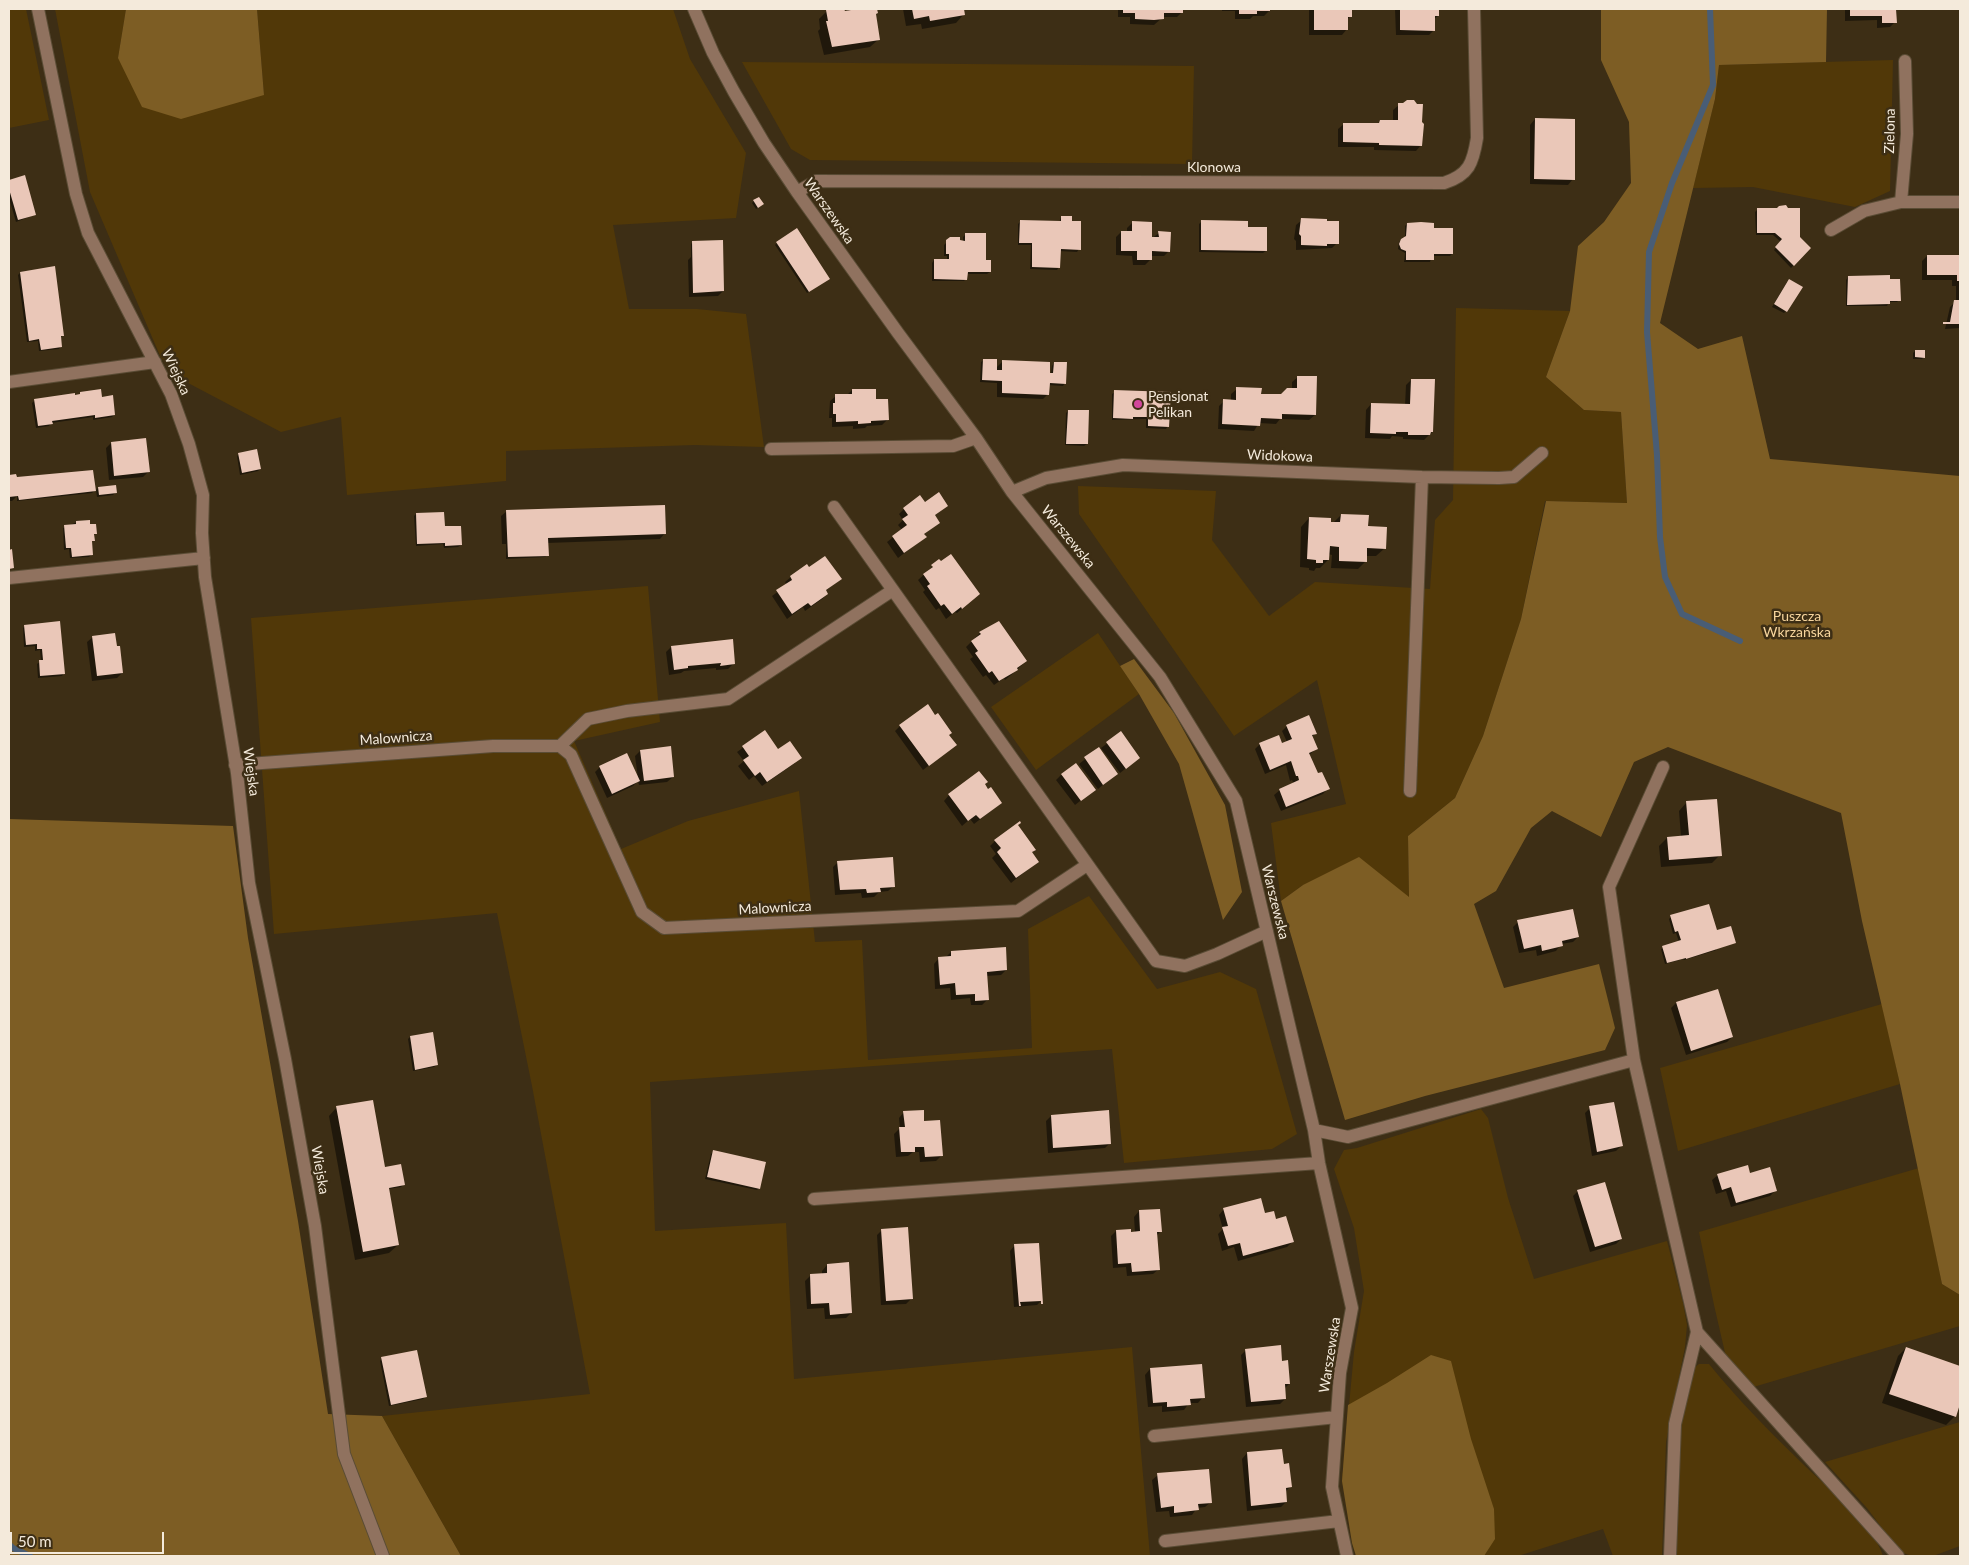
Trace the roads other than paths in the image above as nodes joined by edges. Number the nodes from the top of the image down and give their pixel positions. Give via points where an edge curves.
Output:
1 (38, 9) edge
2 (694, 9) edge
3 (1474, 9) edge
4 (1904, 61) dead end
5 (797, 192) junction
6 (1901, 202) junction
7 (1960, 202) edge
8 (1830, 230) dead end
9 (155, 362) junction
10 (9, 382) edge
11 (976, 438) junction
12 (771, 449) dead end
13 (1542, 453) dead end
14 (1422, 477) junction
15 (1012, 492) junction
16 (834, 507) dead end
17 (204, 558) junction
18 (9, 578) edge
19 (893, 590) junction
20 (560, 746) junction
21 (235, 766) junction
22 (1662, 767) dead end
23 (1410, 791) dead end
24 (1088, 864) junction
25 (1267, 931) junction
26 (1634, 1060) junction
27 (1314, 1130) junction
28 (1319, 1163) junction
29 (814, 1199) dead end
30 (1697, 1332) junction
31 (1337, 1418) junction
32 (1154, 1436) dead end
33 (1340, 1521) junction
34 (1166, 1540) dead end
35 (383, 1556) edge
36 (1347, 1556) edge
37 (1670, 1556) edge
38 (1898, 1556) edge

1 - 9 street, Wiejska via 76,194 88,233
2 - 5 street, Warszewska via 734,92
3 - 5 street, Klonowa via 1477,138 1474,157 1467,171 1444,183 816,181
4 - 6 street, Zielona via 1907,134
5 - 11 street, Warszewska
6 - 7 street
6 - 8 street via 1864,211
9 - 10 street
9 - 17 street, Wiejska via 171,394 203,495
11 - 12 street via 953,446
11 - 15 street, Warszewska
13 - 14 street, Widokowa via 1514,477
14 - 15 street, Widokowa via 1122,465 1046,478
14 - 23 street
15 - 25 street, Warszewska via 1160,677 1236,801
16 - 19 street
17 - 18 street
17 - 21 street, Wiejska
19 - 20 street via 728,699 588,719
19 - 24 street
20 - 21 street, Malownicza via 493,746
20 - 24 street, Malownicza via 571,755 642,912 664,928 1018,911
21 - 35 street, Wiejska via 249,883 315,1226 344,1454
22 - 26 street via 1609,887
24 - 25 street via 1156,961 1186,966
25 - 27 street, Warszewska
26 - 27 street via 1348,1136
26 - 30 street
27 - 28 street, Warszewska
28 - 29 street
28 - 31 street, Warszewska via 1352,1308 1340,1373
30 - 37 street via 1675,1424
30 - 38 street
31 - 32 street
31 - 33 street, Warszewska via 1332,1487
33 - 34 street
33 - 36 street, Warszewska

